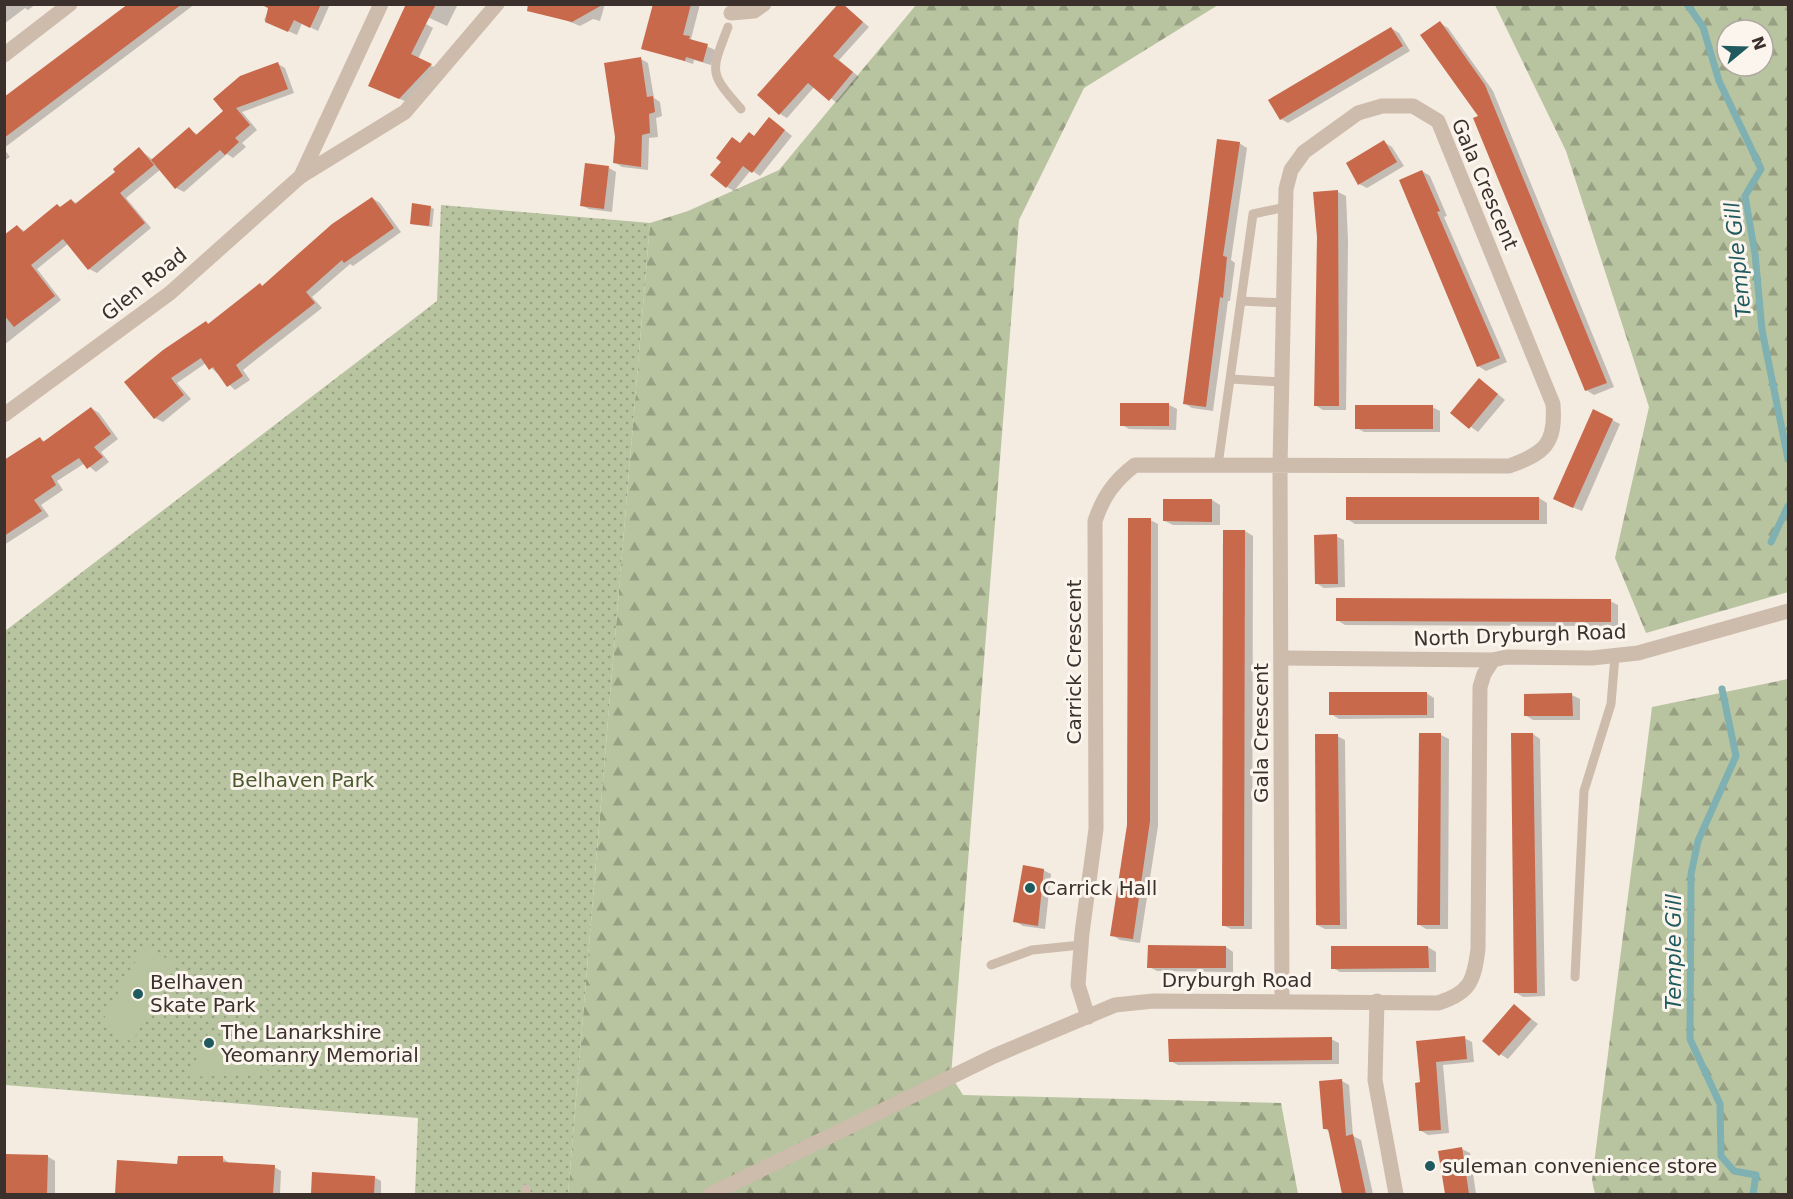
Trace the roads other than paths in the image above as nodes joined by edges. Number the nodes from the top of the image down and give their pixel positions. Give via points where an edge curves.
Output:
1 (70, 4) edge
2 (381, 4) edge
3 (497, 4) edge
4 (764, 4) edge
5 (731, 15) edge
6 (4, 55) edge
7 (741, 109) dead end
8 (301, 176) junction
9 (1286, 207) junction
10 (1241, 301) junction
11 (1284, 303) junction
12 (1231, 379) junction
13 (1282, 382) junction
14 (4, 415) edge
15 (1218, 465) junction
16 (1280, 465) junction
17 (1788, 611) edge
18 (1615, 656) junction
19 (1282, 658) junction
20 (1493, 660) junction
21 (1081, 945) junction
22 (991, 965) dead end
23 (1575, 977) dead end
24 (1282, 1001) junction
25 (1377, 1001) junction
26 (1088, 1017) junction
27 (711, 1194) edge
28 (1396, 1194) edge

1 - 6 street
2 - 8 street, Glen Road
3 - 8 street, Glen Road via 405,112
4 - 5 street via 754,11
5 - 7 lane via 714,64 719,84
8 - 14 street, Glen Road via 170,293
9 - 10 lane via 1253,214
9 - 11 street, Gala Crescent
9 - 16 street, Gala Crescent via 1291,170 1304,152 1358,113 1382,105 1413,106 1438,121 1553,404 1555,424 1548,445 1532,458 1509,466
10 - 11 lane
10 - 12 lane
11 - 13 street, Gala Crescent
12 - 13 lane
12 - 15 lane
13 - 16 street, Gala Crescent
15 - 16 street, Carrick Crescent
15 - 21 street, Carrick Crescent via 1135,465 1102,500 1095,521 1096,829
16 - 19 street, Gala Crescent
17 - 18 street, North Dryburgh Road
18 - 20 street, North Dryburgh Road
18 - 23 lane via 1611,704 1584,791
19 - 20 street, North Dryburgh Road
19 - 24 street, Gala Crescent
20 - 25 street, Dryburgh Road via 1480,687 1478,949 1474,977 1459,996 1438,1003
21 - 22 lane via 1032,950
21 - 26 street, Carrick Crescent via 1078,985
24 - 25 street, Dryburgh Road
24 - 26 street, Dryburgh Road via 1153,1001 1115,1005
25 - 28 street via 1375,1080
26 - 27 street, Dryburgh Road via 994,1056

